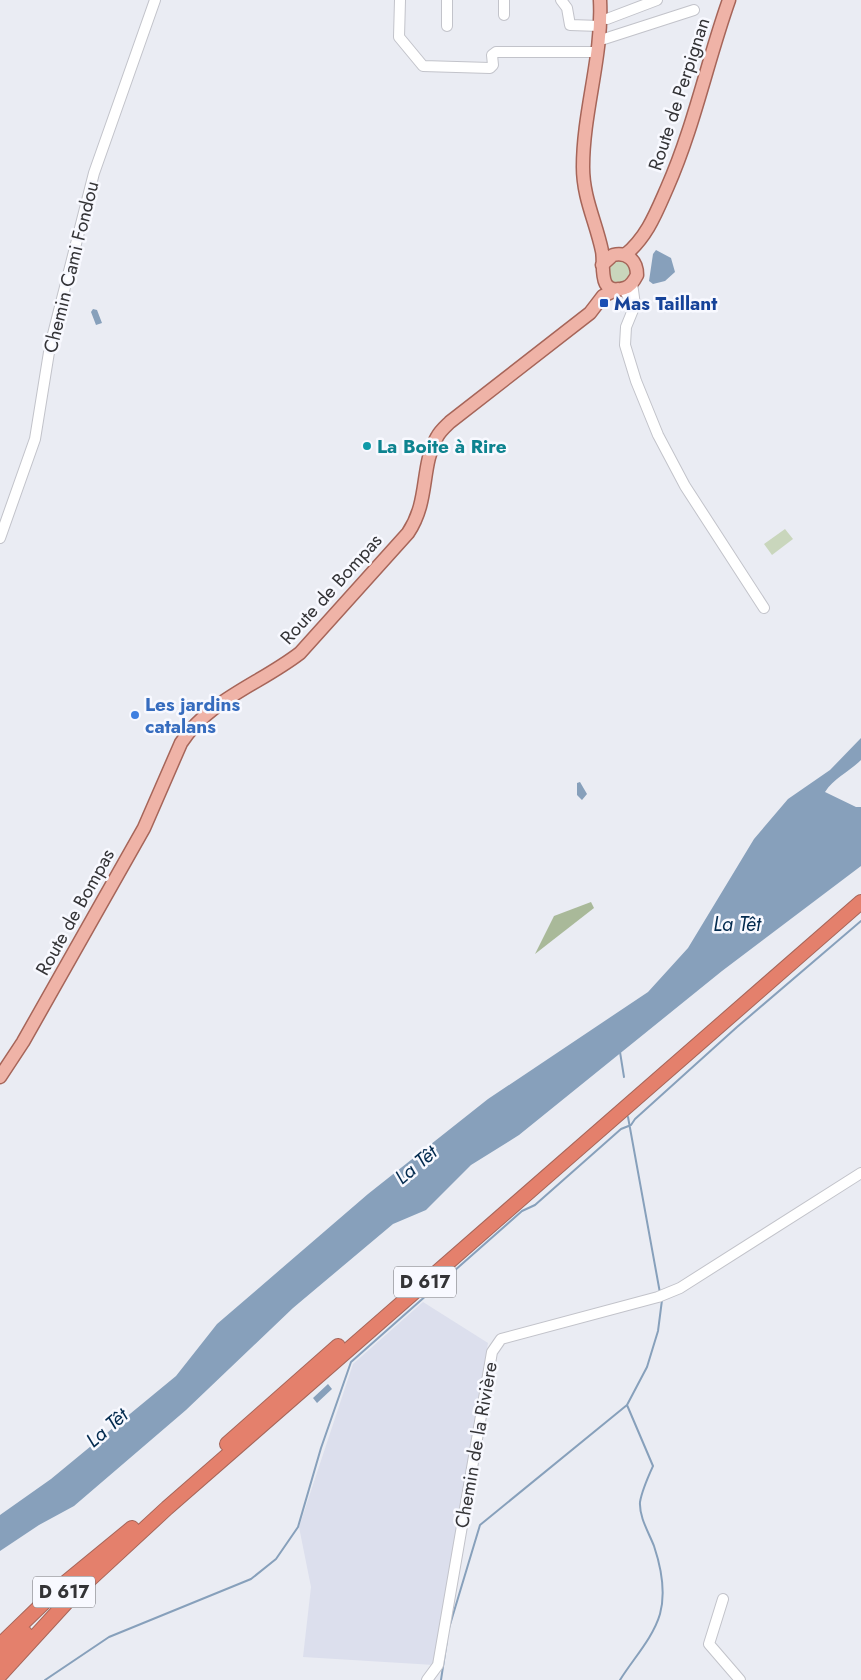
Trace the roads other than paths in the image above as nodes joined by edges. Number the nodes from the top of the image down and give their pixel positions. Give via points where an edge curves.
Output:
1 (155, 0) edge
2 (400, 0) edge
3 (447, 0) edge
4 (504, 0) edge
5 (561, 0) edge
6 (600, 0) edge
7 (605, 0) edge
8 (658, 0) edge
9 (729, 0) edge
10 (694, 10) dead end
11 (504, 15) dead end
12 (603, 23) junction
13 (447, 26) dead end
14 (604, 39) junction
15 (598, 52) junction
16 (650, 226) junction
17 (622, 254) junction
18 (637, 270) junction
19 (602, 271) junction
20 (624, 287) junction
21 (566, 333) junction
22 (0, 538) edge
23 (764, 608) dead end
24 (861, 890) edge
25 (861, 902) edge
26 (0, 1077) edge
27 (861, 1173) edge
28 (132, 1528) junction
29 (723, 1599) dead end
30 (0, 1645) edge
31 (0, 1660) edge
32 (0, 1675) edge
33 (427, 1680) edge
34 (740, 1680) edge

1 - 22 street, Chemin Cami Fondou via 94,173 50,346 35,439
2 - 15 street via 399,37 423,66 490,68 493,65 492,55 496,52
3 - 13 street
4 - 11 street
5 - 12 street via 567,8 570,25
6 - 12 main road
7 - 12 main road
8 - 12 street
9 - 16 main road, Route de Perpignan via 683,152
10 - 14 street
12 - 14 main road
12 - 15 main road
14 - 17 main road via 590,140 589,178 601,232
15 - 19 main road via 583,167 585,195 602,251
16 - 17 main road, Route de Perpignan via 637,245
16 - 18 main road, Route de Perpignan
17 - 18 main road via 633,260
17 - 19 main road via 608,257
18 - 20 main road
19 - 20 main road via 608,285
19 - 21 main road via 600,289
20 - 21 main road via 603,296 590,313
20 - 23 street via 635,305 626,327 625,345 658,435 685,486
21 - 26 main road, Route de Bompas via 450,422 438,435 431,451 417,520 300,653 284,666 226,698 188,732 144,828
24 - 28 highway, D 617
25 - 32 highway, D 617 via 167,1508 74,1594
27 - 33 street, Chemin de la Rivière via 680,1288 498,1341 492,1352 438,1665
28 - 30 highway via 59,1588
28 - 31 highway, D 617 via 71,1584
29 - 34 street via 709,1644

